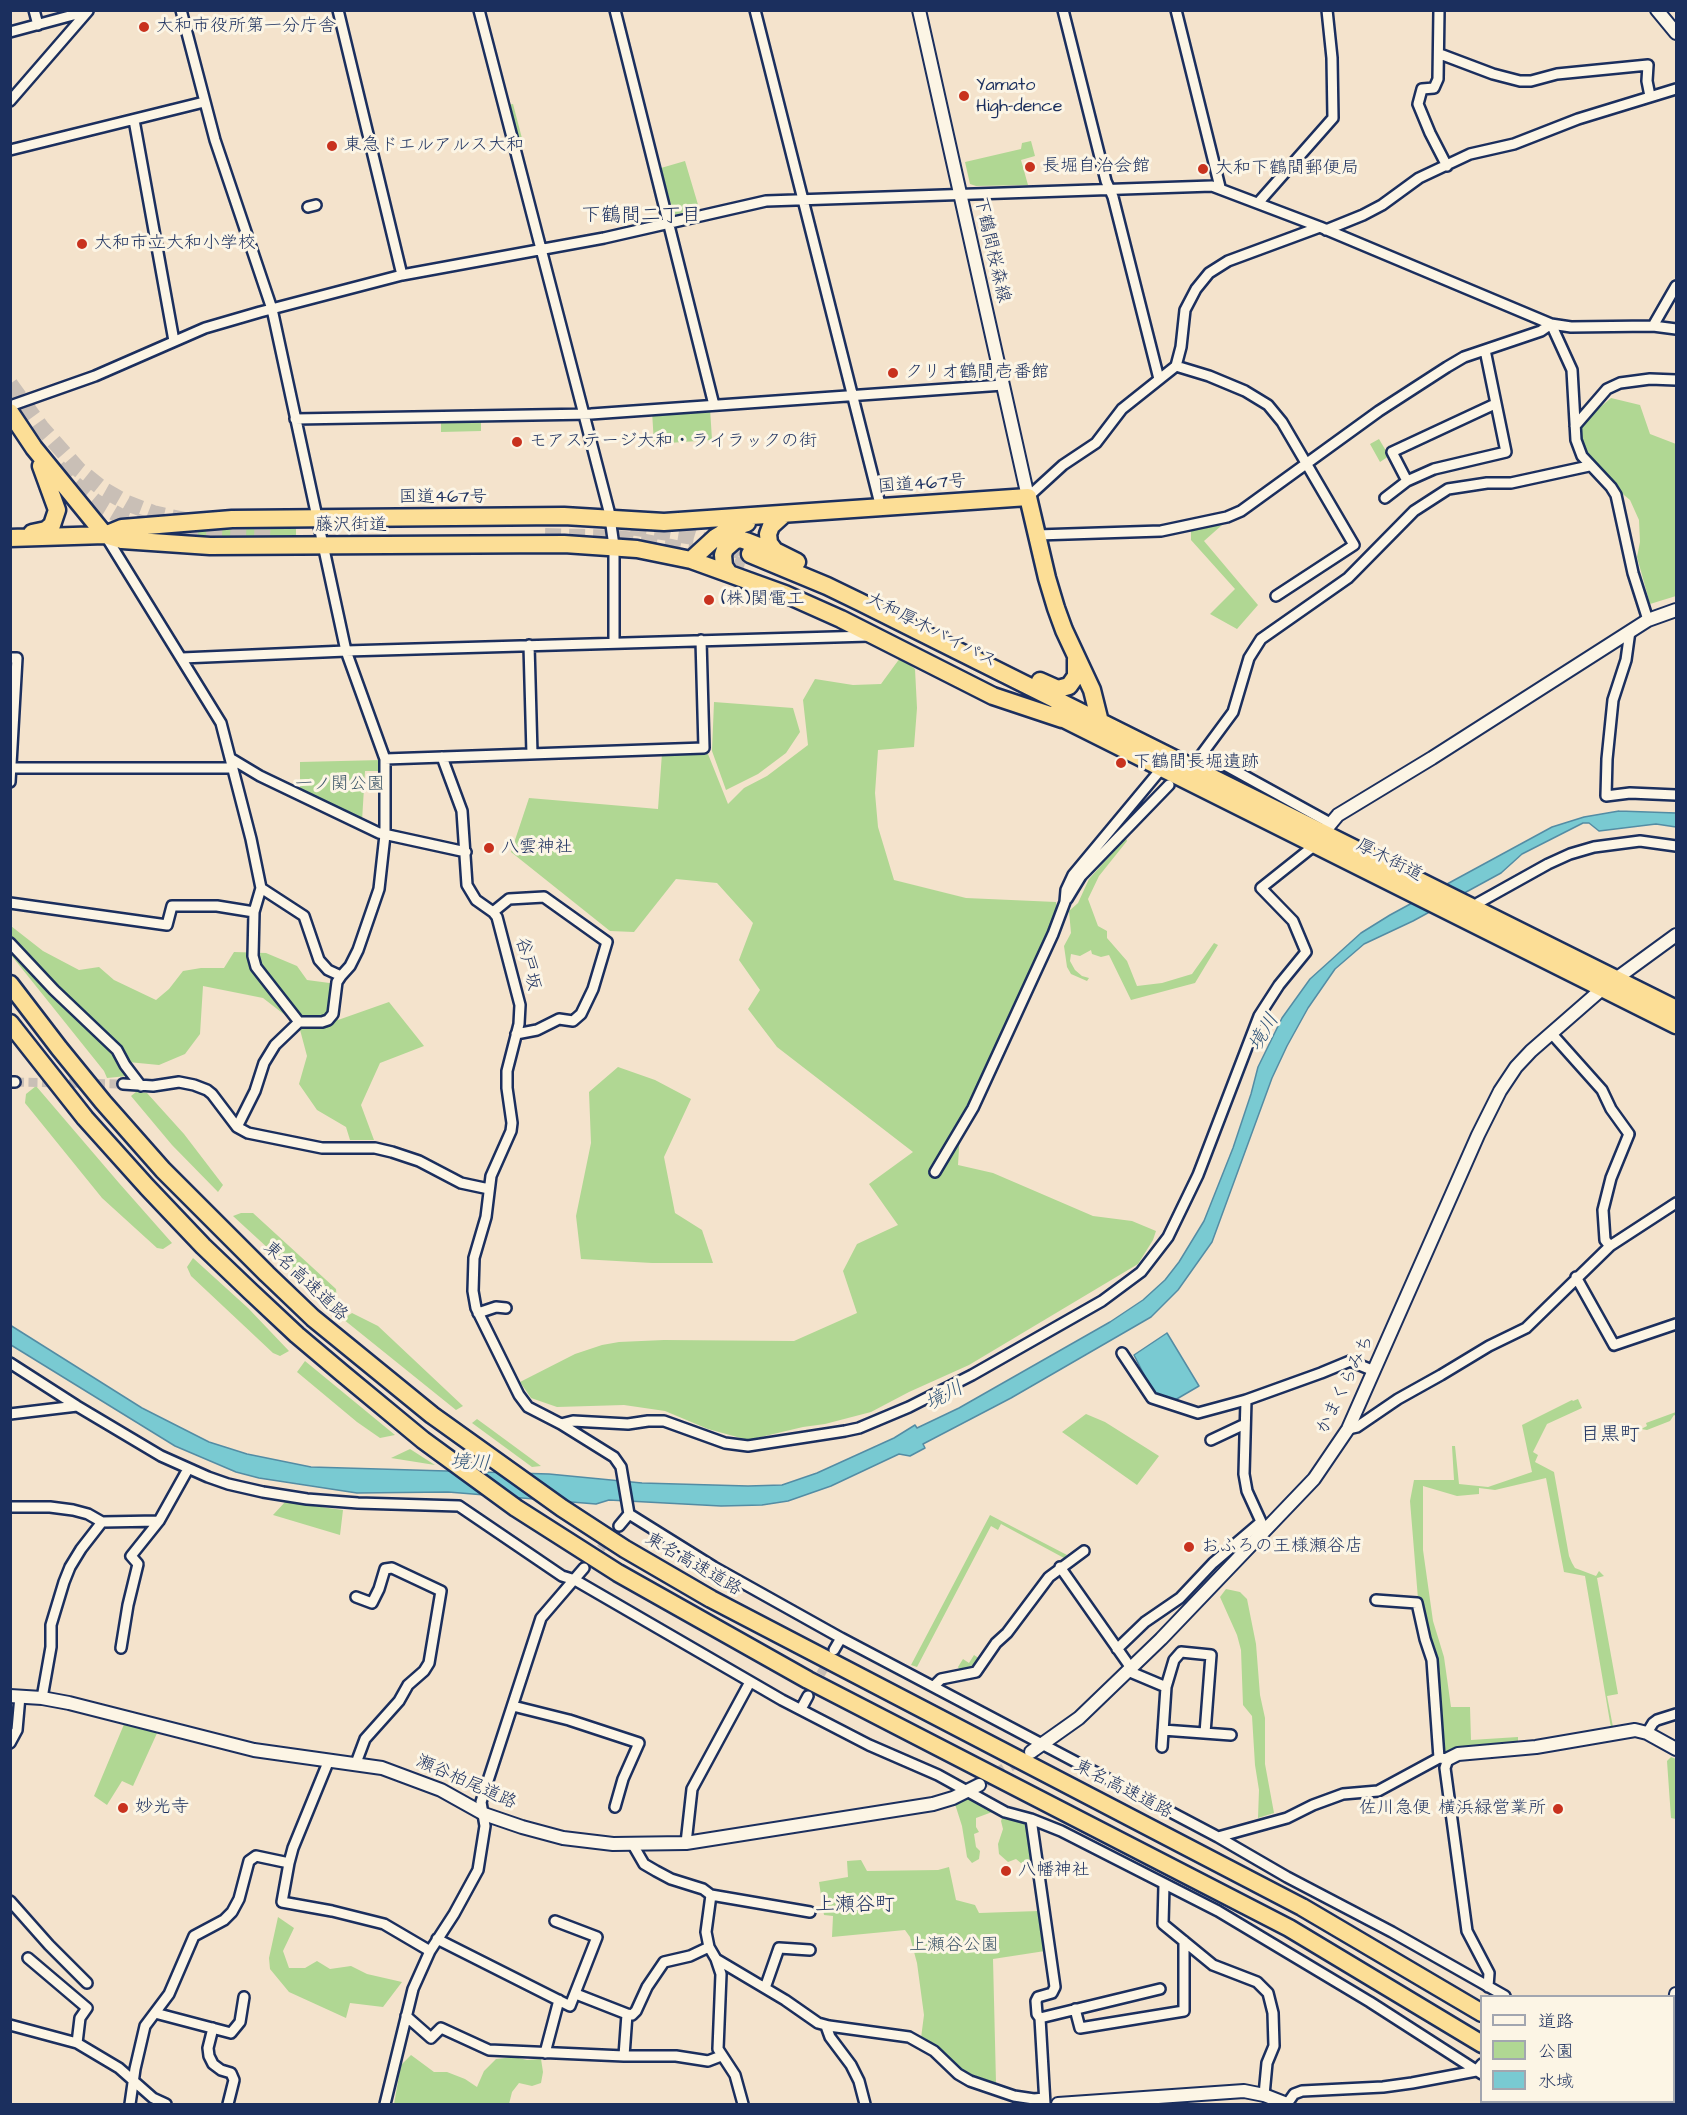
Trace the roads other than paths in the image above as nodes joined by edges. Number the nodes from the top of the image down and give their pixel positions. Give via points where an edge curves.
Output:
1 (34, 10) edge
2 (181, 10) edge
3 (338, 10) edge
4 (479, 10) edge
5 (615, 10) edge
6 (755, 10) edge
7 (919, 10) edge
8 (1063, 10) edge
9 (1176, 10) edge
10 (1327, 10) edge
11 (1439, 10) edge
12 (1657, 10) edge
13 (89, 11) edge
14 (38, 25) junction
15 (10, 32) edge
16 (1677, 33) edge
17 (1440, 54) junction
18 (1677, 88) edge
19 (1650, 96) junction
20 (10, 101) edge
21 (204, 102) junction
22 (134, 120) junction
23 (10, 150) edge
24 (1447, 166) junction
25 (1220, 187) junction
26 (1110, 190) junction
27 (961, 195) junction
28 (803, 200) junction
29 (1258, 203) junction
30 (669, 223) junction
31 (1323, 229) junction
32 (540, 249) junction
33 (402, 275) junction
34 (1677, 286) edge
35 (272, 309) junction
36 (1551, 324) junction
37 (1653, 326) junction
38 (1677, 328) edge
39 (174, 341) junction
40 (1485, 350) junction
41 (1176, 366) junction
42 (1159, 379) junction
43 (1677, 380) edge
44 (1003, 386) junction
45 (853, 395) junction
46 (714, 405) junction
47 (1495, 405) junction
48 (10, 406) edge
49 (10, 412) edge
50 (584, 414) junction
51 (295, 419) junction
52 (1575, 426) junction
53 (34, 448) junction
54 (1305, 464) junction
55 (1589, 466) junction
56 (1407, 481) junction
57 (1028, 497) junction
58 (1384, 498) dead end
59 (881, 508) junction
60 (782, 516) junction
61 (317, 518) junction
62 (610, 518) junction
63 (690, 521) junction
64 (105, 535) junction
65 (1037, 535) junction
66 (10, 537) edge
67 (323, 546) junction
68 (614, 546) junction
69 (696, 554) junction
70 (781, 555) junction
71 (741, 564) junction
72 (1276, 596) dead end
73 (1677, 610) edge
74 (1647, 620) junction
75 (1630, 631) junction
76 (875, 636) junction
77 (701, 640) junction
78 (614, 643) junction
79 (529, 645) junction
80 (346, 651) junction
81 (1075, 654) junction
82 (10, 658) edge
83 (182, 658) junction
84 (1037, 685) junction
85 (1062, 718) junction
86 (1099, 729) junction
87 (532, 754) junction
88 (442, 757) junction
89 (230, 758) junction
90 (385, 759) junction
91 (11, 768) edge
92 (233, 768) junction
93 (1162, 768) junction
94 (10, 782) edge
95 (1169, 785) dead end
96 (1677, 795) edge
97 (1322, 834) junction
98 (385, 835) junction
99 (1677, 846) edge
100 (466, 852) junction
101 (261, 888) junction
102 (1065, 902) junction
103 (10, 903) edge
104 (1464, 907) junction
105 (254, 912) junction
106 (493, 912) junction
107 (1677, 935) edge
108 (10, 943) edge
109 (341, 976) junction
110 (10, 984) edge
111 (1609, 984) junction
112 (1655, 1007) junction
113 (1677, 1008) edge
114 (299, 1022) junction
115 (10, 1023) edge
116 (1677, 1027) edge
117 (516, 1034) junction
118 (1552, 1034) junction
119 (123, 1084) tunnel mouth
120 (141, 1086) junction
121 (237, 1127) junction
122 (935, 1172) dead end
123 (489, 1189) junction
124 (1677, 1203) edge
125 (1610, 1246) junction
126 (1576, 1277) junction
127 (506, 1308) dead end
128 (478, 1313) junction
129 (1677, 1324) edge
130 (1122, 1353) dead end
131 (10, 1363) edge
132 (1374, 1371) junction
133 (1246, 1400) junction
134 (77, 1406) junction
135 (10, 1414) edge
136 (561, 1424) junction
137 (1245, 1424) junction
138 (1348, 1429) junction
139 (1211, 1440) dead end
140 (188, 1469) junction
141 (10, 1507) edge
142 (629, 1514) junction
143 (159, 1521) junction
144 (102, 1522) junction
145 (619, 1526) tunnel mouth
146 (1264, 1526) junction
147 (1084, 1551) dead end
148 (1060, 1567) junction
149 (585, 1568) tunnel mouth
150 (574, 1580) junction
151 (356, 1596) dead end
152 (1376, 1600) dead end
153 (841, 1638) junction
154 (121, 1648) dead end
155 (1117, 1649) junction
156 (834, 1650) tunnel mouth
157 (1129, 1670) junction
158 (750, 1682) junction
159 (934, 1686) junction
160 (1167, 1687) junction
161 (15, 1696) edge
162 (808, 1696) tunnel mouth
163 (42, 1698) junction
164 (513, 1706) junction
165 (801, 1709) junction
166 (1677, 1714) edge
167 (1163, 1730) junction
168 (1205, 1733) junction
169 (1647, 1733) junction
170 (1231, 1735) dead end
171 (10, 1743) edge
172 (1042, 1745) junction
173 (1162, 1747) dead end
174 (1677, 1749) edge
175 (1031, 1752) tunnel mouth
176 (1443, 1759) junction
177 (329, 1760) junction
178 (356, 1763) junction
179 (979, 1785) tunnel mouth
180 (967, 1792) junction
181 (615, 1807) dead end
182 (484, 1814) junction
183 (1032, 1819) junction
184 (1218, 1837) junction
185 (686, 1843) junction
186 (633, 1845) junction
187 (289, 1863) junction
188 (1164, 1885) junction
189 (711, 1895) junction
190 (10, 1901) edge
191 (810, 1912) dead end
192 (555, 1921) dead end
193 (437, 1940) junction
194 (1184, 1941) junction
195 (709, 1947) junction
196 (810, 1950) dead end
197 (430, 1951) junction
198 (28, 1958) dead end
199 (716, 1959) junction
200 (87, 1983) dead end
201 (1488, 1987) junction
202 (765, 1988) junction
203 (1160, 1989) dead end
204 (576, 1994) junction
205 (1503, 1995) edge
206 (244, 1997) dead end
207 (559, 2000) junction
208 (1075, 2009) junction
209 (1480, 2012) edge
210 (155, 2013) junction
211 (627, 2014) junction
212 (406, 2016) junction
213 (1040, 2018) junction
214 (10, 2025) edge
215 (826, 2026) junction
216 (213, 2028) junction
217 (77, 2043) junction
218 (1480, 2043) edge
219 (545, 2053) junction
220 (624, 2056) junction
221 (721, 2056) junction
222 (1480, 2069) edge
223 (133, 2081) junction
224 (1264, 2095) junction
225 (1045, 2101) edge
226 (130, 2104) edge
227 (166, 2104) edge
228 (228, 2104) edge
229 (385, 2104) edge
230 (743, 2104) edge
231 (865, 2104) edge
232 (1058, 2104) edge
233 (1287, 2104) edge

1 - 14 street
2 - 21 street
3 - 33 street
4 - 32 street
5 - 30 street
6 - 28 street
7 - 27 main road, 下鶴間桜森線
8 - 26 street
9 - 25 street
10 - 29 street via 1333,118
11 - 17 street
12 - 16 main road
13 - 14 street
13 - 20 street
14 - 15 street
17 - 19 street via 1520,81 1648,65
17 - 24 street via 1434,88 1422,89 1418,104
18 - 19 street
19 - 24 street via 1514,144 1470,154
21 - 22 street
21 - 35 street
22 - 23 street
22 - 39 street
24 - 31 street via 1419,178 1363,215
25 - 26 street
25 - 29 street
26 - 27 street
26 - 42 street
27 - 28 street
27 - 44 main road, 下鶴間桜森線
28 - 30 street via 766,201
28 - 45 street
29 - 31 street
30 - 32 street
30 - 46 street
31 - 36 street
31 - 41 street via 1238,257 1209,273 1185,310
32 - 33 street
32 - 50 street
33 - 35 street
34 - 37 street
35 - 39 street
35 - 51 street
36 - 37 street
36 - 40 street via 1540,332
36 - 52 street via 1572,370
37 - 38 street
39 - 48 street via 95,376
40 - 47 street
40 - 54 street via 1447,367
41 - 42 street
41 - 54 street via 1245,391 1268,405
42 - 57 street via 1122,409 1096,442
43 - 52 street via 1650,379 1607,388
44 - 45 street
44 - 57 main road, 下鶴間桜森線
45 - 46 street
45 - 59 street
46 - 50 street
47 - 56 street via 1392,452
47 - 56 street via 1506,452 1434,469
49 - 53 highway
50 - 51 street
50 - 62 street
51 - 61 street
52 - 55 street via 1576,440
53 - 64 highway
53 - 66 highway via 56,503 56,519 46,530
54 - 65 street via 1227,517 1161,531
54 - 72 street via 1354,545
55 - 74 street via 1616,495
55 - 97 street via 1511,483 1448,489 1414,511 1348,578 1261,639 1249,658 1233,712 1201,755
56 - 58 street
57 - 59 highway, 国道467号
57 - 65 highway
59 - 60 highway, 国道467号
60 - 63 highway, 国道467号
60 - 69 highway, 国道467号 via 731,528
60 - 70 highway via 775,520 768,534 772,548
61 - 62 highway, 国道467号
61 - 64 highway, 国道467号 via 210,520 122,528
61 - 67 street
62 - 63 highway, 国道467号
62 - 68 street
63 - 69 highway via 702,532
64 - 66 highway, 藤沢街道
64 - 67 highway, 藤沢街道 via 122,540 210,546
64 - 83 street
65 - 81 highway via 1056,608
67 - 68 highway, 藤沢街道
67 - 80 street
68 - 69 highway, 藤沢街道
68 - 78 street
69 - 71 highway, 藤沢街道
70 - 71 highway via 740,539 723,555 724,566
70 - 84 highway via 831,576
71 - 76 highway via 792,597
71 - 84 highway, 大和厚木バイパス via 827,586
71 - 85 highway, 大和厚木バイパス via 838,606
73 - 74 main road
74 - 75 main road
75 - 96 street via 1626,660 1613,700 1606,796
75 - 97 main road via 1338,815
76 - 77 street
76 - 85 highway via 993,696
77 - 78 street
77 - 87 street via 704,748
78 - 79 street
79 - 80 street
79 - 87 street
80 - 83 street
80 - 90 street
81 - 84 highway via 1077,669 1073,681 1063,689
81 - 86 highway via 1092,690
82 - 91 street via 17,658
83 - 89 street via 221,723
84 - 86 highway, 大和厚木バイパス
85 - 86 highway, 大和厚木バイパス
86 - 93 highway, 厚木街道
86 - 97 highway, 厚木街道
87 - 88 street
88 - 90 street
88 - 100 street, 谷戸坂 via 462,811
89 - 92 street
89 - 98 street
90 - 98 street
91 - 92 street
91 - 94 street
92 - 101 street
93 - 97 highway, 厚木街道
93 - 102 street via 1073,875
95 - 102 street via 1081,876
97 - 104 highway, 厚木街道 via 1415,888
97 - 136 street via 1261,888 1293,921 1306,952 1259,1016 1198,1175 1168,1236 1140,1272 1118,1290 972,1375 859,1428 748,1446 725,1443 664,1421
98 - 100 street
98 - 109 street via 379,889 350,966
99 - 104 street via 1640,841 1594,847 1548,864
100 - 106 street, 谷戸坂 via 470,891
101 - 105 street
101 - 109 street via 304,916 319,960
102 - 122 street via 973,1108
103 - 105 street via 167,925 172,906 218,906
104 - 111 highway, 厚木街道
105 - 114 street via 256,967
106 - 117 street, 谷戸坂 via 519,998
106 - 117 street via 509,899 544,897 607,942 581,1014 573,1021 559,1019 537,1030
107 - 111 main road, かまくらみち
108 - 120 street via 117,1050
109 - 114 street via 333,1014 328,1020
110 - 209 highway, 東名高速道路 via 103,1102 220,1229 358,1356 503,1467 625,1549 711,1599 1302,1907
111 - 112 highway, 厚木街道
111 - 118 main road, かまくらみち
112 - 113 highway
112 - 116 highway
114 - 121 street via 268,1056
115 - 218 highway via 85,1118 203,1246 297,1335 459,1467 516,1508 618,1573 808,1680 1289,1928
117 - 123 street, 谷戸坂 via 507,1071 511,1131
118 - 125 street via 1602,1090 1629,1134 1603,1210 1605,1240
118 - 132 main road, かまくらみち via 1516,1067 1488,1114
119 - 120 street
120 - 121 street via 179,1082 207,1090
121 - 123 street via 248,1133 322,1148 375,1148 392,1152 461,1183
123 - 128 street, 谷戸坂 via 472,1275
124 - 125 street
125 - 126 street
126 - 129 street via 1614,1345
126 - 138 street via 1526,1328
127 - 128 street
128 - 136 street, 谷戸坂 via 519,1395 528,1407
130 - 133 street via 1152,1398 1198,1413
131 - 134 street
132 - 133 street via 1350,1360
132 - 138 main road, かまくらみち
133 - 137 street
134 - 135 street
134 - 140 street
136 - 142 street, 谷戸坂 via 614,1457 621,1467
137 - 139 street
137 - 146 street via 1247,1491
138 - 146 main road, かまくらみち via 1314,1479
140 - 143 street
140 - 150 street via 228,1484 307,1499 459,1506 562,1576
141 - 144 street via 73,1510
142 - 145 street
142 - 153 street
143 - 144 street
143 - 154 street via 131,1556 138,1564
144 - 163 street via 70,1567 63,1587 51,1625
146 - 155 street via 1213,1563 1180,1598 1145,1622
146 - 157 main road, かまくらみち
147 - 148 street
148 - 155 street
148 - 159 street via 976,1671 941,1679
149 - 150 street
150 - 158 street
150 - 164 street via 541,1618
151 - 178 street via 372,1603 385,1569 392,1568 441,1591 429,1663 365,1739
152 - 176 street via 1417,1603 1432,1660
153 - 156 street
153 - 159 street
155 - 157 street
157 - 160 street
157 - 172 main road, かまくらみち via 1079,1718
158 - 165 street
158 - 185 street via 692,1789
159 - 172 street
160 - 167 street
160 - 168 street via 1174,1660 1181,1652 1211,1655
161 - 163 main road, 瀬谷柏尾道路
161 - 171 street via 17,1730
162 - 165 street
163 - 177 main road, 瀬谷柏尾道路 via 254,1749
164 - 181 street via 601,1736 639,1743
164 - 182 street via 481,1802
165 - 180 street
166 - 169 street via 1657,1720
167 - 168 street
167 - 173 street
168 - 170 street
169 - 174 main road
169 - 176 main road via 1635,1730
172 - 175 main road, かまくらみち
172 - 184 street
176 - 184 street via 1378,1791 1343,1794 1287,1818
176 - 201 street via 1467,1931 1489,1973
177 - 178 main road, 瀬谷柏尾道路
177 - 187 street
178 - 182 main road, 瀬谷柏尾道路 via 412,1778
179 - 180 main road, 瀬谷柏尾道路
180 - 183 street via 1005,1812
180 - 185 main road, 瀬谷柏尾道路 via 933,1804
182 - 186 main road, 瀬谷柏尾道路 via 563,1838
182 - 193 street via 478,1870
183 - 188 street
183 - 213 street via 1055,1987 1052,1993 1036,2001
184 - 201 street
185 - 186 main road, 瀬谷柏尾道路
186 - 189 street via 650,1868
187 - 197 street via 282,1902 384,1924
187 - 210 street via 256,1856 249,1861 232,1912 194,1936 169,1994
188 - 194 street via 1163,1924
188 - 222 street via 1218,1911
189 - 191 street
189 - 195 street via 706,1932
190 - 200 street
192 - 204 street via 597,1937
193 - 197 street
193 - 207 street
194 - 208 street via 1184,2011 1080,2028
194 - 224 street via 1213,1965 1257,1982 1268,1993 1274,2046 1267,2063
195 - 199 street
195 - 211 street via 664,1962 636,2011
196 - 202 street via 779,1948
197 - 212 street
198 - 217 street via 87,2008 80,2018
199 - 202 street
199 - 221 street via 721,1974 717,2049
201 - 205 street
202 - 215 street
203 - 208 street
204 - 207 street via 570,2006
204 - 211 street
206 - 216 street via 240,2022 234,2031
207 - 219 street
208 - 213 street
210 - 216 street
210 - 223 street via 145,2025
211 - 220 street
212 - 219 street via 431,2038 441,2028 489,2050
212 - 229 street
213 - 225 street
214 - 217 street
215 - 225 street via 909,2037 970,2080 1014,2096
215 - 231 street via 851,2065
216 - 228 street via 209,2056 213,2064 231,2073 234,2080
217 - 223 street
219 - 220 street
220 - 221 street via 676,2056 708,2061
221 - 230 street via 735,2075
222 - 233 street via 1383,2088 1302,2091
223 - 226 street
223 - 227 street
224 - 232 main road via 1230,2091
224 - 233 main road

